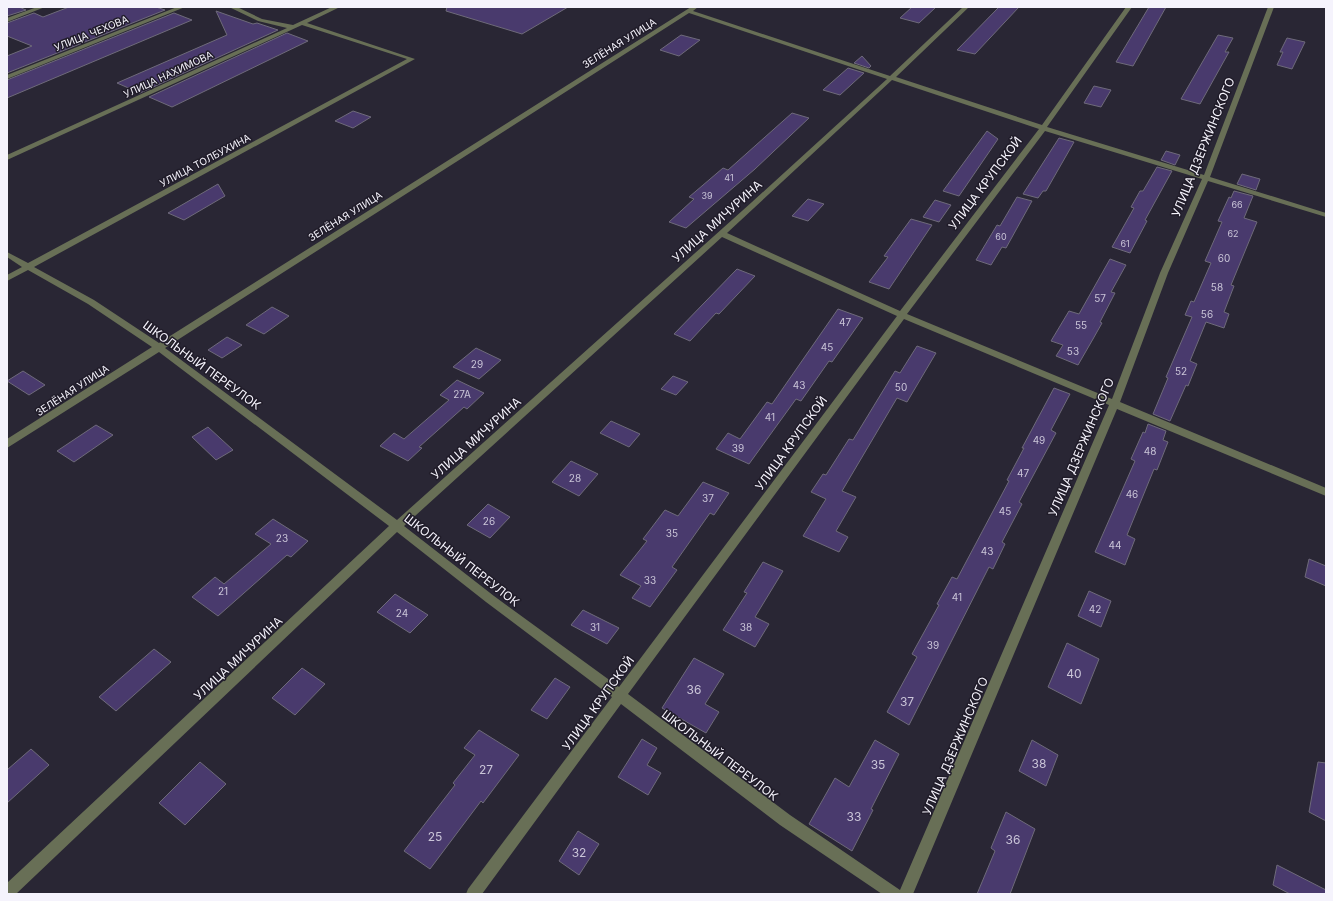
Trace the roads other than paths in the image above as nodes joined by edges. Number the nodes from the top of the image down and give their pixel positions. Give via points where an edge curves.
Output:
1 (42, 7) edge
2 (182, 7) edge
3 (232, 7) edge
4 (337, 7) edge
5 (966, 7) edge
6 (1129, 7) edge
7 (1271, 7) edge
8 (691, 9) edge
9 (7, 20) edge
10 (301, 23) junction
11 (293, 27) junction
12 (7, 77) edge
13 (893, 78) junction
14 (1043, 128) junction
15 (7, 158) edge
16 (1206, 178) junction
17 (1326, 215) edge
18 (722, 234) junction
19 (7, 254) edge
20 (28, 267) junction
21 (7, 278) edge
22 (902, 315) junction
23 (158, 347) junction
24 (1115, 403) junction
25 (7, 444) edge
26 (1326, 492) edge
27 (397, 526) junction
28 (620, 696) junction
29 (7, 892) edge
30 (473, 894) edge
31 (895, 894) edge
32 (906, 894) edge

1 - 9 street
2 - 12 street, УЛИЦА ЧЕХОВА
3 - 11 street via 260,20
4 - 10 street, УЛИЦА НАХИМОВА
5 - 13 street, УЛИЦА МИЧУРИНА
6 - 14 street, УЛИЦА КРУПСКОЙ
7 - 16 street, УЛИЦА ДЗЕРЖИНСКОГО
8 - 13 street
8 - 23 street, ЗЕЛЁНАЯ УЛИЦА
10 - 11 street, УЛИЦА НАХИМОВА
10 - 20 street, УЛИЦА ТОЛБУХИНА via 412,59
11 - 15 street, УЛИЦА НАХИМОВА
13 - 14 street
13 - 18 street, УЛИЦА МИЧУРИНА
14 - 16 street
14 - 22 street, УЛИЦА КРУПСКОЙ
16 - 17 street
16 - 24 street, УЛИЦА ДЗЕРЖИНСКОГО via 1164,273
18 - 22 street
18 - 27 street, УЛИЦА МИЧУРИНА
19 - 20 street, ШКОЛЬНЫЙ ПЕРЕУЛОК
20 - 21 street, УЛИЦА ТОЛБУХИНА
20 - 23 street, ШКОЛЬНЫЙ ПЕРЕУЛОК via 91,302
22 - 24 street
22 - 28 street, УЛИЦА КРУПСКОЙ
23 - 25 street, ЗЕЛЁНАЯ УЛИЦА
23 - 27 street, ШКОЛЬНЫЙ ПЕРЕУЛОК
24 - 26 street
24 - 32 street, УЛИЦА ДЗЕРЖИНСКОГО
27 - 28 street, ШКОЛЬНЫЙ ПЕРЕУЛОК
27 - 29 street, УЛИЦА МИЧУРИНА
28 - 30 street, УЛИЦА КРУПСКОЙ
28 - 31 street, ШКОЛЬНЫЙ ПЕРЕУЛОК via 785,820

